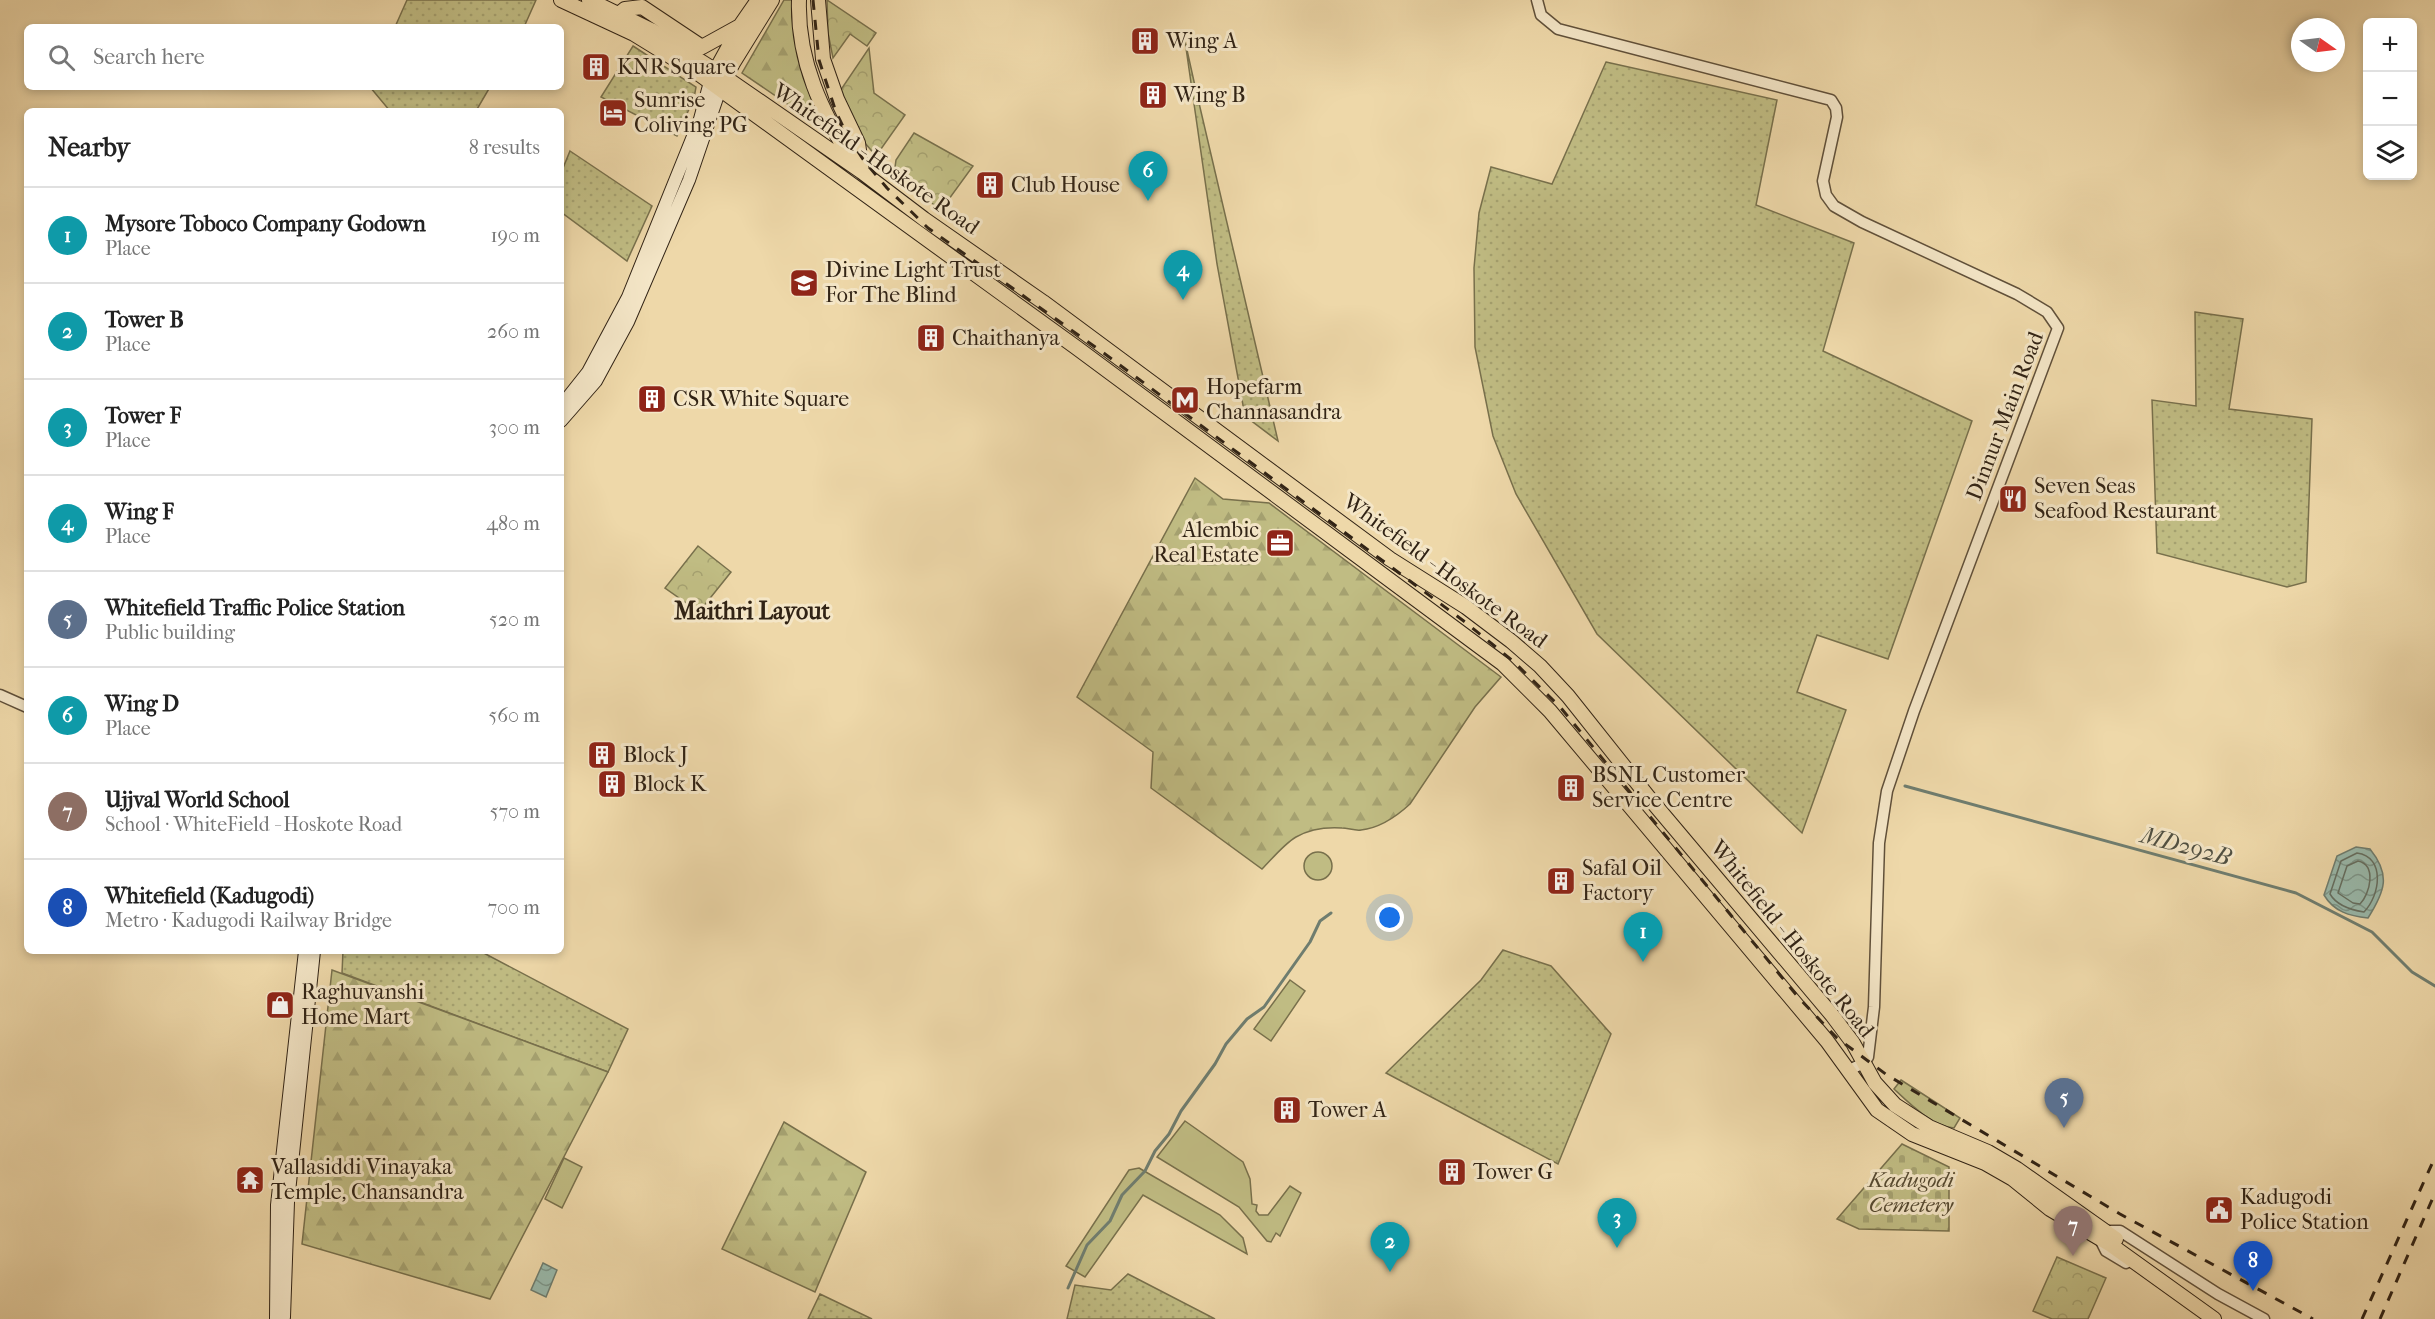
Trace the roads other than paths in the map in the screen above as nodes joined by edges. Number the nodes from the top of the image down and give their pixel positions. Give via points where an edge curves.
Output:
1 (561, 0) edge
2 (589, 0) edge
3 (758, 0) edge
4 (772, 0) edge
5 (799, 0) edge
6 (818, 0) edge
7 (1537, 0) edge
8 (619, 14) junction
9 (740, 26) junction
10 (718, 80) junction
11 (858, 170) junction
12 (592, 376) junction
13 (564, 403) edge
14 (564, 417) edge
15 (1540, 666) junction
16 (1523, 682) junction
17 (0, 695) edge
18 (24, 707) edge
19 (1693, 851) junction
20 (1676, 862) junction
21 (305, 954) edge
22 (314, 954) edge
23 (1864, 1063) junction
24 (1849, 1070) junction
25 (2107, 1238) junction
26 (276, 1319) edge
27 (284, 1319) edge
28 (2208, 1319) edge
29 (2214, 1319) edge
30 (2228, 1319) edge
31 (2264, 1319) edge

1 - 10 main road
2 - 8 main road
3 - 9 main road
4 - 10 main road
5 - 11 main road via 803,55 813,86 833,131
6 - 11 main road via 823,59 858,143
7 - 23 street, Dinnur Main Road via 1541,15 1558,29 1831,100 1837,117 1823,181 1834,206 2017,294 2047,312 2058,328 1887,791 1879,843 1874,1007 1869,1053
8 - 9 main road via 634,6 642,7 702,47
8 - 10 main road via 651,30
9 - 10 main road
10 - 11 main road, Whitefield - Hoskote Road
10 - 12 main road
10 - 16 main road, Whitefield - Hoskote Road via 1456,628
11 - 15 main road, Whitefield - Hoskote Road via 1390,559 1466,608
12 - 13 main road
12 - 14 main road
15 - 16 main road
15 - 19 main road, Whitefield - Hoskote Road
16 - 20 main road, Whitefield - Hoskote Road
17 - 18 street
19 - 20 main road
19 - 23 main road, Whitefield - Hoskote Road via 1832,1015
20 - 24 main road, Whitefield - Hoskote Road
21 - 26 main road via 277,1212
22 - 27 main road via 289,1191
23 - 24 street
23 - 25 main road, Whitefield - Hoskote Road via 1885,1095 1906,1114 2017,1169
24 - 25 main road, Whitefield - Hoskote Road via 1870,1102 1898,1126 1985,1163 2013,1179 2050,1209
25 - 28 street via 2106,1251
25 - 29 main road
25 - 30 main road
25 - 31 street via 2120,1231

